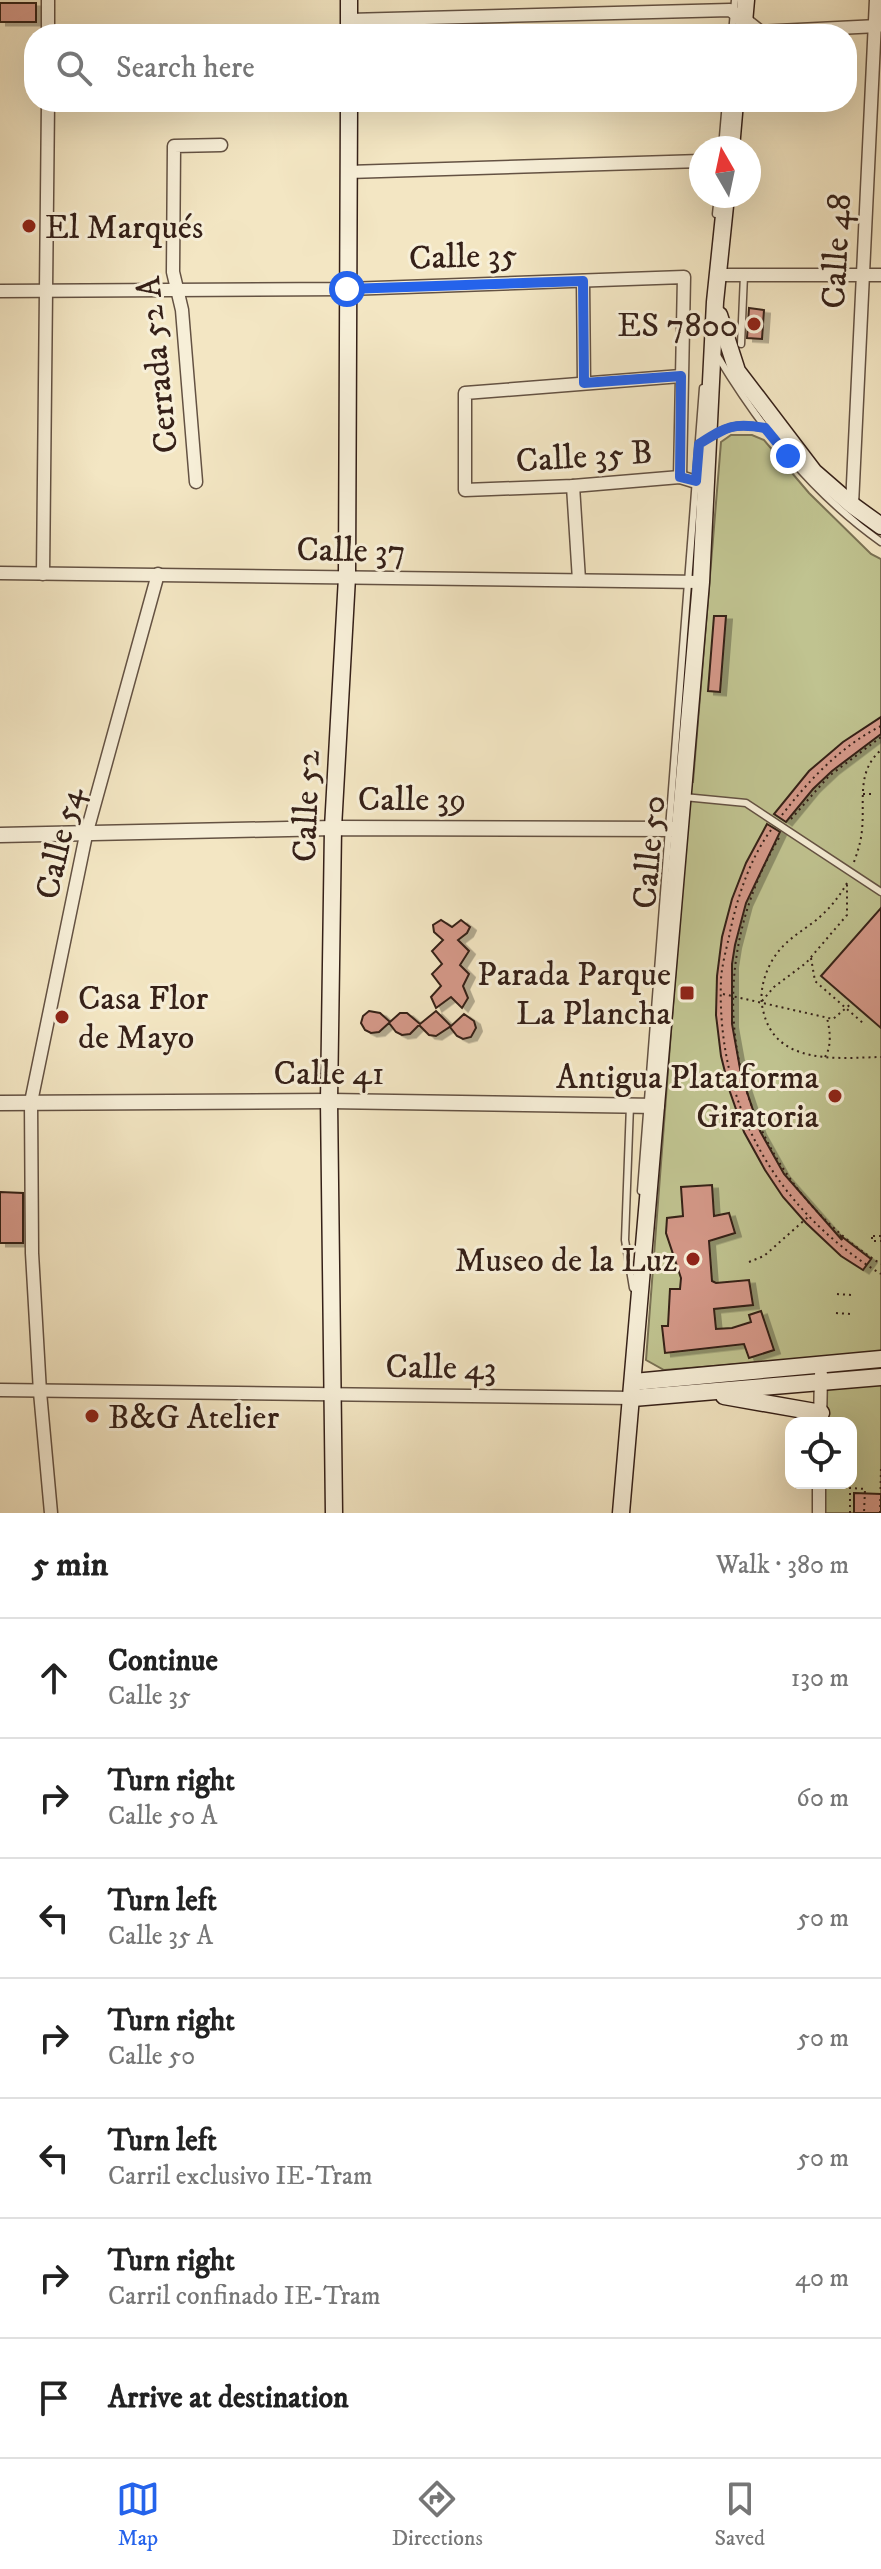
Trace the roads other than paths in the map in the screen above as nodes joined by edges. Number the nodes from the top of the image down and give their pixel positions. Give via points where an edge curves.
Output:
1 (48, 0) edge
2 (349, 0) edge
3 (746, 0) edge
4 (876, 0) edge
5 (743, 20) edge
6 (48, 24) edge
7 (349, 24) edge
8 (416, 24) edge
9 (832, 24) edge
10 (857, 25) edge
11 (877, 26) edge
12 (48, 112) edge
13 (349, 112) edge
14 (725, 112) edge
15 (734, 112) edge
16 (723, 136) edge
17 (732, 136) edge
18 (221, 145) dead end
19 (689, 161) edge
20 (348, 172) junction
21 (717, 208) edge
22 (725, 208) edge
23 (718, 275) junction
24 (744, 275) junction
25 (881, 275) edge
26 (861, 276) junction
27 (583, 281) junction
28 (347, 289) junction
29 (0, 291) edge
30 (46, 291) junction
31 (178, 292) junction
32 (715, 302) junction
33 (741, 344) dead end
34 (710, 345) junction
35 (681, 376) junction
36 (584, 383) junction
37 (765, 428) junction
38 (704, 441) junction
39 (680, 477) junction
40 (196, 482) dead end
41 (701, 483) junction
42 (573, 486) junction
43 (852, 505) junction
44 (881, 526) edge
45 (881, 542) edge
46 (0, 573) edge
47 (43, 574) junction
48 (158, 574) junction
49 (347, 577) junction
50 (579, 580) junction
51 (694, 582) junction
52 (683, 797) junction
53 (333, 828) junction
54 (674, 829) junction
55 (0, 835) edge
56 (86, 835) junction
57 (881, 892) edge
58 (329, 1101) junction
59 (31, 1102) junction
60 (0, 1103) edge
61 (630, 1105) junction
62 (652, 1106) junction
63 (633, 1288) junction
64 (881, 1359) edge
65 (822, 1364) junction
66 (881, 1377) edge
67 (821, 1382) junction
68 (0, 1390) edge
69 (633, 1390) junction
70 (40, 1392) junction
71 (703, 1392) junction
72 (332, 1395) junction
73 (816, 1417) edge
74 (820, 1417) edge
75 (819, 1489) edge
76 (51, 1513) edge
77 (334, 1513) edge
78 (621, 1513) edge
79 (819, 1513) edge

1 - 6 street
2 - 7 main road
3 - 5 main road
4 - 11 street, Calle 48
5 - 8 street via 730,10
5 - 9 street
10 - 11 street
11 - 26 street, Calle 48
12 - 30 street
13 - 20 main road, Calle 52
14 - 16 lane
15 - 17 main road
18 - 31 street, Cerrada 52 A via 174,146 173,272
19 - 20 street
20 - 28 main road, Calle 52
21 - 34 lane
22 - 23 main road, Calle 50
23 - 24 street
23 - 32 main road, Calle 50
24 - 26 street
24 - 33 lane
25 - 26 street
26 - 43 street, Calle 48
27 - 28 street, Calle 35
27 - 35 street, Calle 35 via 684,277
27 - 36 street
28 - 31 street, Calle 35
28 - 49 main road, Calle 52
29 - 30 street, Calle 35
30 - 31 street, Calle 35
30 - 47 street
31 - 40 street, Cerrada 52 A
32 - 34 main road, Calle 50
32 - 43 main road via 737,371 814,472
34 - 37 lane
34 - 38 main road, Calle 50
35 - 36 street
35 - 39 street
36 - 42 street, Calle 35 B via 465,393 465,490
37 - 38 lane via 726,426
37 - 45 lane via 824,496
38 - 41 main road, Calle 50
39 - 41 street, Calle 35 B
39 - 42 street, Calle 35 B
41 - 51 main road, Calle 50
42 - 50 street
43 - 44 main road
46 - 47 street, Calle 37
47 - 48 street, Calle 37
48 - 49 street, Calle 37
48 - 56 street, Calle 54
49 - 50 street, Calle 37
49 - 53 main road, Calle 52
50 - 51 street, Calle 37
51 - 52 main road, Calle 50
51 - 54 lane
52 - 54 main road, Calle 50
52 - 57 lane via 746,803
53 - 54 street, Calle 39
53 - 56 street, Calle 39
53 - 58 main road, Calle 52
54 - 62 main road, Calle 50
55 - 56 street, Calle 39
56 - 59 street, Calle 54
58 - 59 street, Calle 41
58 - 61 street, Calle 41
58 - 72 main road, Calle 52
59 - 60 street, Calle 41
59 - 70 street, Calle 54
61 - 62 street, Calle 41
61 - 63 lane via 624,1219
62 - 63 lane
62 - 69 main road, Calle 50
63 - 69 lane
64 - 65 main road, Calle 43
65 - 67 street
65 - 69 main road, Calle 43
66 - 67 main road, Calle 43
67 - 71 main road, Calle 43
67 - 74 street
68 - 70 street, Calle 43
69 - 71 main road, Calle 43
69 - 72 street, Calle 43
69 - 78 main road, Calle 50
70 - 72 street, Calle 43
70 - 76 street, Calle 54
71 - 73 main road
72 - 77 main road, Calle 52
75 - 79 street

